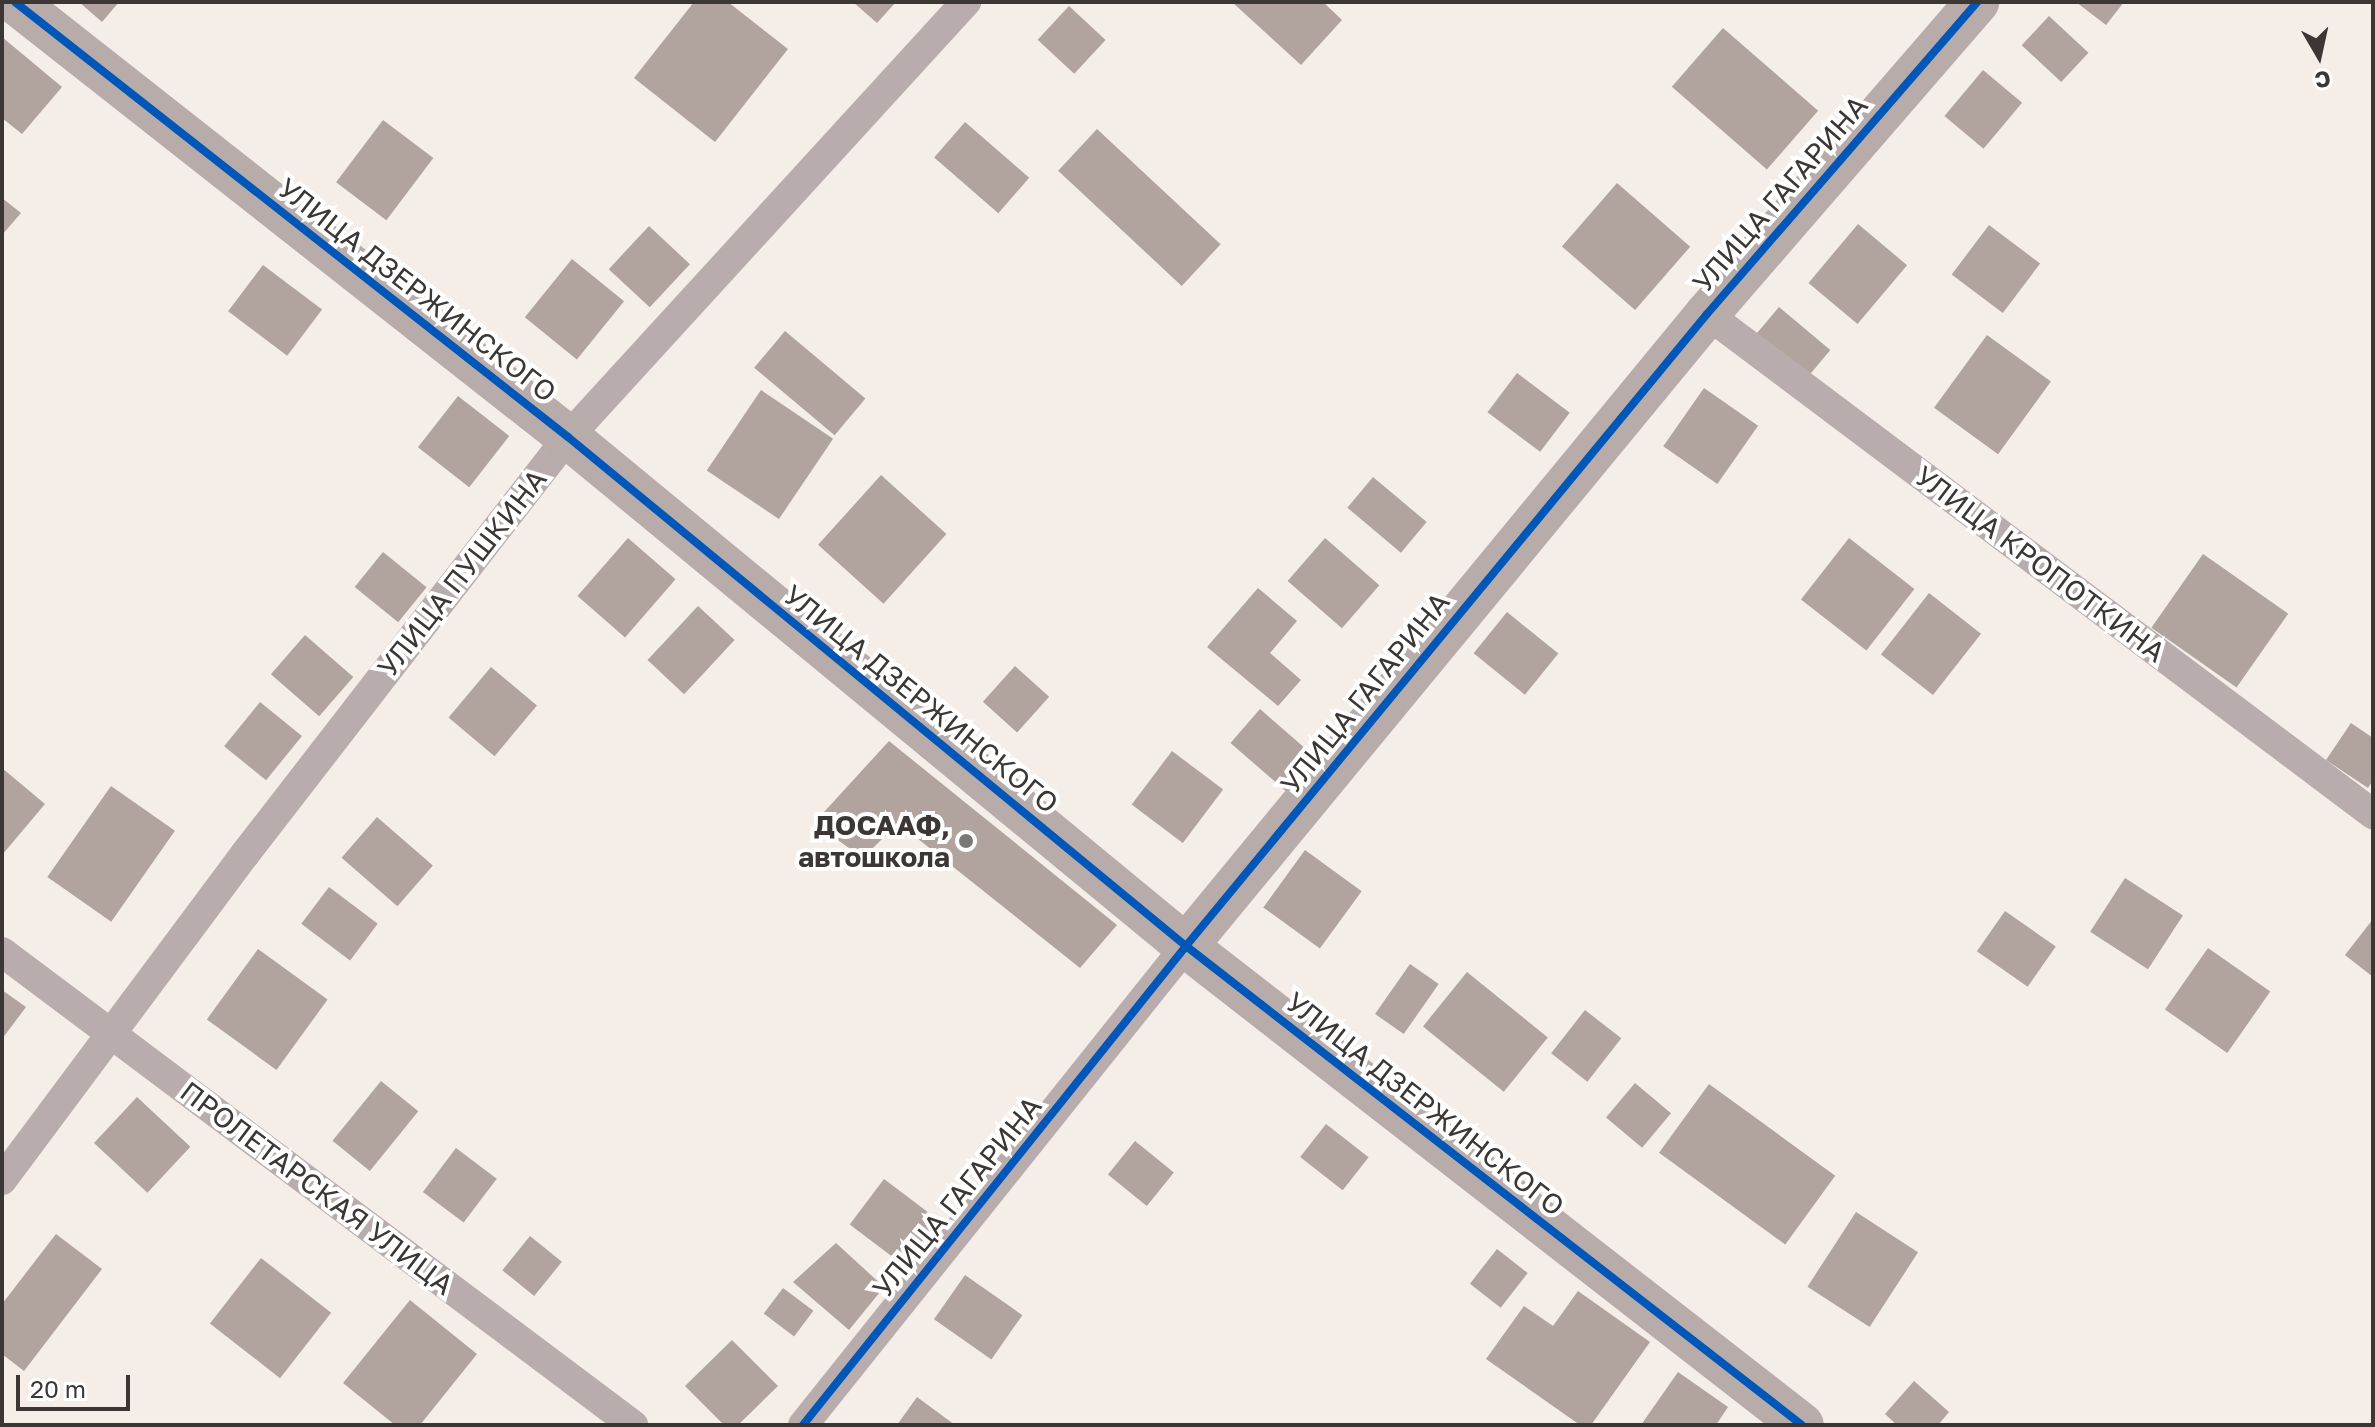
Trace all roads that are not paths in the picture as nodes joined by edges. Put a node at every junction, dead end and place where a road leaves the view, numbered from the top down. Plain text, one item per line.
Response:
1 (15, 2) edge
2 (966, 2) edge
3 (1977, 2) edge
4 (1707, 314) junction
5 (568, 437) junction
6 (2373, 814) edge
7 (1186, 946) junction
8 (2, 952) edge
9 (110, 1033) junction
10 (2, 1180) edge
11 (633, 1425) edge
12 (803, 1425) edge
13 (1802, 1425) edge

1 - 5 street, УЛИЦА ДЗЕРЖИНСКОГО
2 - 5 street, УЛИЦА ПУШКИНА
3 - 4 street, УЛИЦА ГАГАРИНА
4 - 6 street, УЛИЦА КРОПОТКИНА
4 - 7 street, УЛИЦА ГАГАРИНА
5 - 7 street, УЛИЦА ДЗЕРЖИНСКОГО
5 - 9 street, УЛИЦА ПУШКИНА
7 - 12 street, УЛИЦА ГАГАРИНА
7 - 13 street, УЛИЦА ДЗЕРЖИНСКОГО
8 - 9 street, ПРОЛЕТАРСКАЯ УЛИЦА
9 - 10 street, УЛИЦА ПУШКИНА
9 - 11 street, ПРОЛЕТАРСКАЯ УЛИЦА

